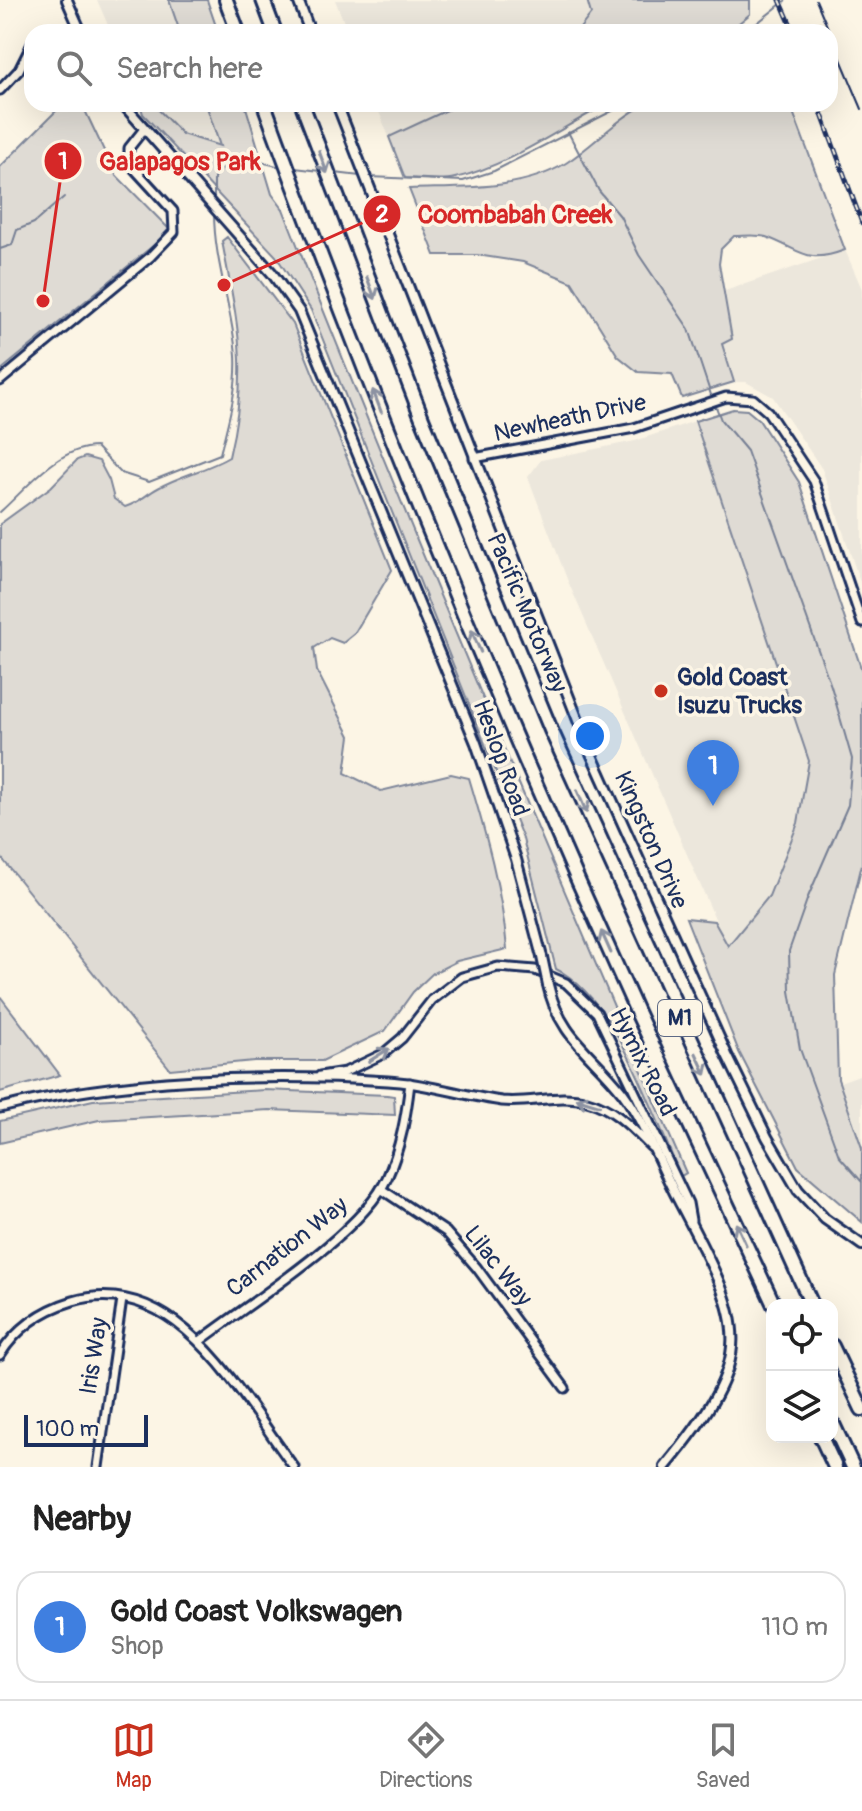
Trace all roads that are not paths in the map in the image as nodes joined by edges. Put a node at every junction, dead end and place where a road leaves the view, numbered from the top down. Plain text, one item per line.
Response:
1 (67, 0) edge
2 (226, 0) edge
3 (263, 0) edge
4 (298, 0) edge
5 (78, 24) edge
6 (235, 24) edge
7 (272, 24) edge
8 (307, 24) edge
9 (24, 60) edge
10 (0, 90) edge
11 (130, 112) edge
12 (267, 112) edge
13 (305, 112) edge
14 (340, 112) edge
15 (144, 129) junction
16 (0, 381) edge
17 (474, 458) junction
18 (862, 623) edge
19 (306, 1079) junction
20 (410, 1083) junction
21 (0, 1108) edge
22 (651, 1147) junction
23 (381, 1189) junction
24 (692, 1226) junction
25 (862, 1245) edge
26 (122, 1299) junction
27 (771, 1299) edge
28 (809, 1299) edge
29 (200, 1341) junction
30 (0, 1355) edge
31 (838, 1359) edge
32 (565, 1388) dead end
33 (862, 1409) edge
34 (838, 1435) edge
35 (824, 1443) edge
36 (680, 1450) junction
37 (98, 1467) edge
38 (294, 1467) edge
39 (665, 1467) edge
40 (673, 1467) edge
41 (835, 1467) edge
42 (853, 1467) edge

1 - 5 street
2 - 6 highway
3 - 7 highway
4 - 8 street
9 - 10 street
11 - 15 street, Heslop Road
27 -> 12 highway, M1
13 -> 28 highway, Pacific Motorway / M1
14 - 17 street, Kingston Drive
15 - 16 street
15 - 22 street, Heslop Road, bridge
17 - 18 street, Newheath Drive
17 - 25 street, Kingston Drive
19 - 20 street, Hymix Road
19 - 21 street, Hymix Road
19 -> 24 street, Hymix Road
22 -> 20 street, Hymix Road
20 - 23 street, Carnation Way
22 - 24 street, Heslop Road
23 - 29 street, Carnation Way
23 - 32 street, Lilac Way
24 - 36 street, Heslop Road
26 - 29 street
26 - 30 street
26 - 37 street, Iris Way
29 - 38 street
31 - 33 highway
34 - 42 highway
35 - 41 highway
36 - 39 street, Heslop Road
36 - 40 street, Heslop Road

